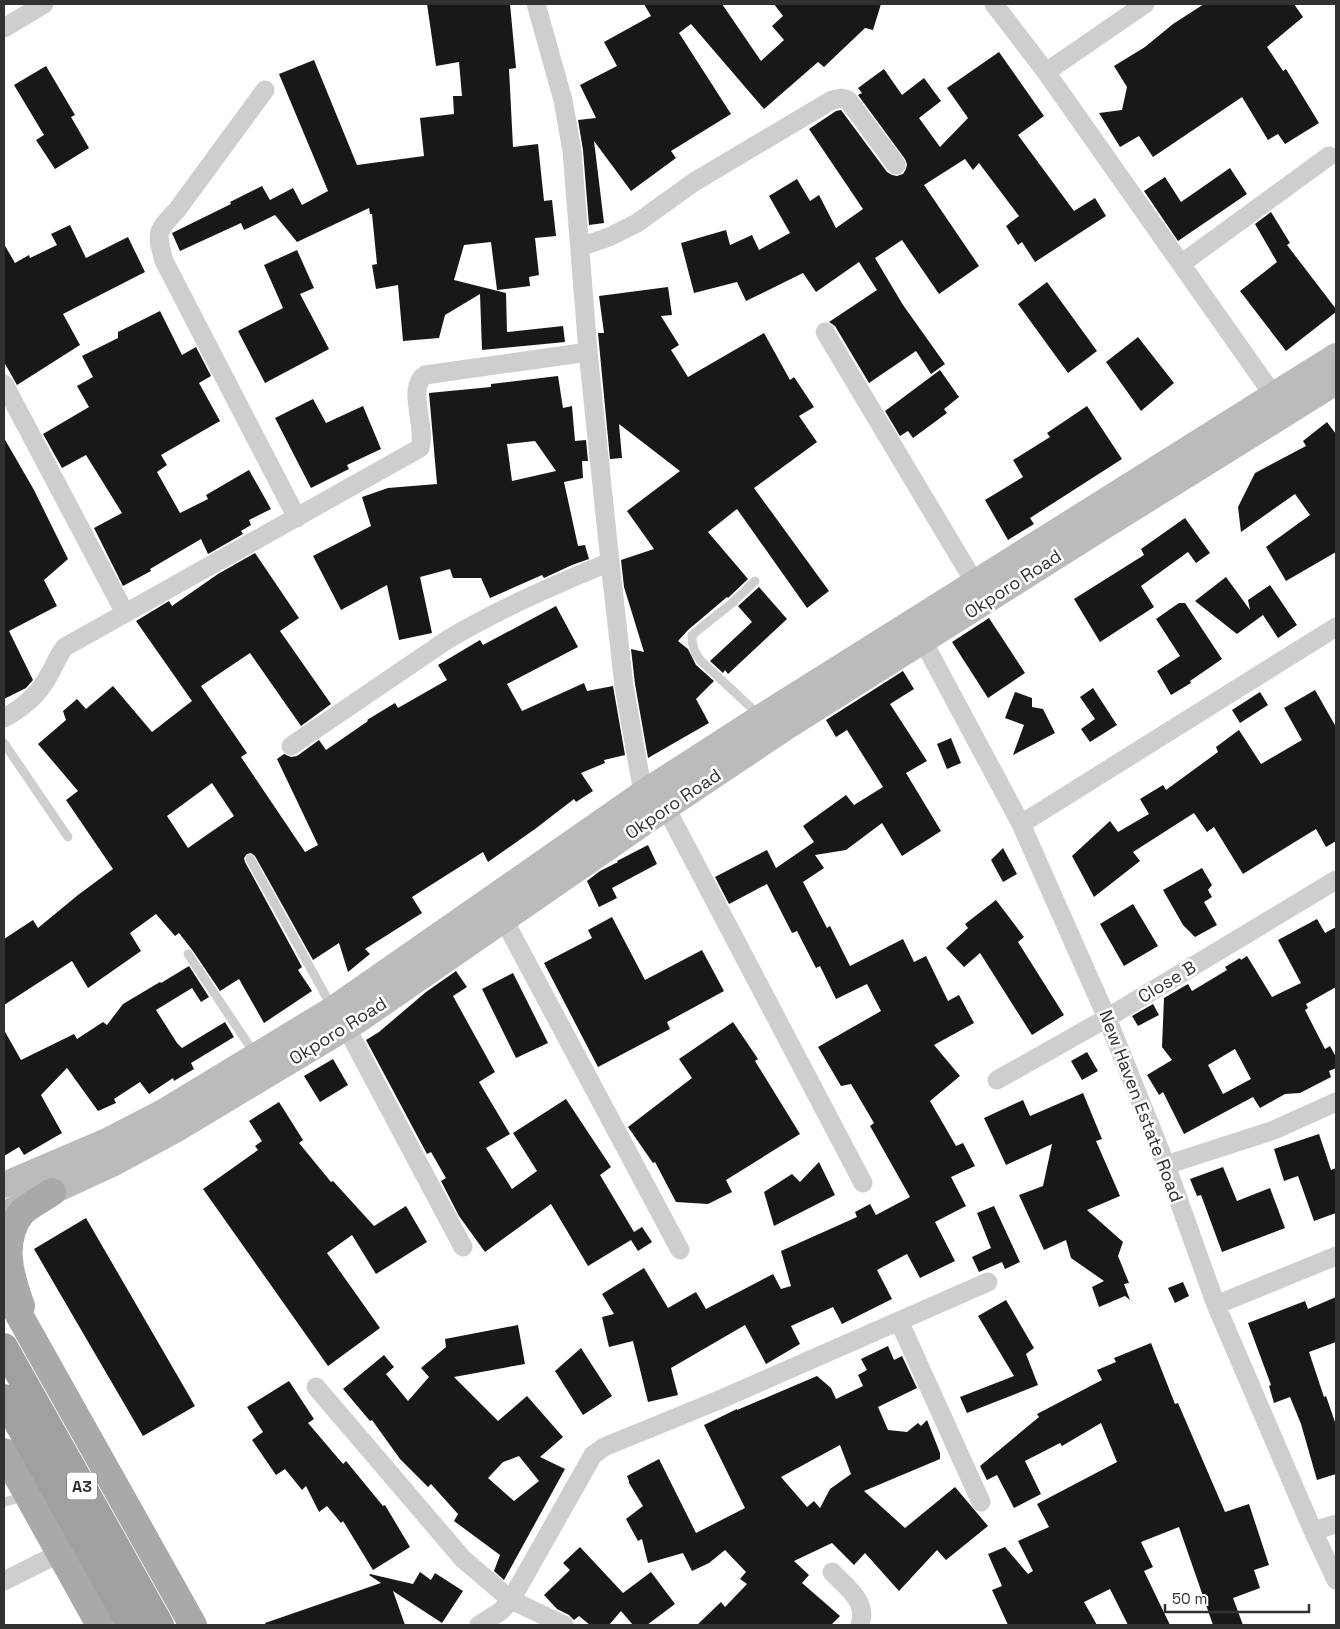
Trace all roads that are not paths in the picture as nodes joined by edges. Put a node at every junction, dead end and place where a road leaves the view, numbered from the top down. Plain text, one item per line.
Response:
1 (44, 4) edge
2 (536, 4) edge
3 (994, 4) edge
4 (1145, 4) edge
5 (4, 28) edge
6 (1046, 72) junction
7 (265, 90) dead end
8 (1329, 156) dead end
9 (896, 165) dead end
10 (580, 247) junction
11 (1181, 264) junction
12 (825, 332) dead end
13 (588, 352) junction
14 (1336, 356) edge
15 (1336, 382) edge
16 (4, 384) edge
17 (1274, 396) junction
18 (297, 518) junction
19 (610, 562) junction
20 (755, 581) dead end
21 (975, 584) junction
22 (125, 613) junction
23 (1336, 627) edge
24 (923, 642) junction
25 (761, 717) junction
26 (4, 718) edge
27 (4, 743) edge
28 (290, 746) dead end
29 (643, 793) junction
30 (666, 808) junction
31 (1021, 824) junction
32 (68, 837) dead end
33 (250, 859) dead end
34 (1336, 880) edge
35 (504, 920) junction
36 (188, 954) dead end
37 (339, 1018) junction
38 (1107, 1018) junction
39 (257, 1056) junction
40 (997, 1080) dead end
41 (1336, 1102) edge
42 (1166, 1165) junction
43 (863, 1183) dead end
44 (4, 1185) edge
45 (52, 1192) junction
46 (4, 1214) edge
47 (463, 1247) dead end
48 (680, 1250) dead end
49 (1336, 1256) edge
50 (988, 1282) dead end
51 (4, 1288) edge
52 (1216, 1305) junction
53 (899, 1321) junction
54 (34, 1343) junction
55 (4, 1347) edge
56 (316, 1387) dead end
57 (4, 1398) edge
58 (4, 1452) edge
59 (16, 1499) edge
60 (982, 1502) dead end
61 (1336, 1524) edge
62 (1313, 1531) junction
63 (60, 1553) junction
64 (832, 1572) dead end
65 (1336, 1580) edge
66 (4, 1581) edge
67 (511, 1600) junction
68 (100, 1625) edge
69 (131, 1625) edge
70 (160, 1625) edge
71 (193, 1625) edge
72 (480, 1625) edge
73 (564, 1625) edge
74 (860, 1625) edge

1 - 5 street
2 - 10 street
3 - 6 street
4 - 6 street
6 - 11 street
7 - 18 street
8 - 11 street
9 - 10 street
10 - 13 street
11 - 17 street
12 - 21 street
13 - 18 street
13 - 19 street
14 - 17 main road, Okporo Road
15 - 24 main road, Okporo Road
16 - 22 street
17 - 21 main road, Okporo Road
18 - 22 street
19 - 28 street
19 - 29 street
20 - 25 lane
21 - 25 main road, Okporo Road
22 - 26 street
23 - 31 street
24 - 30 main road, Okporo Road
24 - 31 street, New Haven Estate Road
25 - 29 main road, Okporo Road
27 - 32 lane
29 - 37 main road, Okporo Road
30 - 35 main road, Okporo Road
30 - 43 street
31 - 38 street, New Haven Estate Road
33 - 37 lane
34 - 38 street, Close B
35 - 37 main road, Okporo Road
35 - 48 street
36 - 39 lane
37 - 39 main road, Okporo Road
37 - 45 main road, Okporo Road
37 - 47 street
38 - 40 street, Close B
38 - 42 street, New Haven Estate Road
39 - 44 main road, Okporo Road
41 - 42 street
42 - 52 street, New Haven Estate Road
45 - 46 main road, Okporo Road
45 - 54 main road
49 - 52 street
50 - 53 street
51 - 54 main road
52 - 62 street, New Haven Estate Road
53 - 60 street
53 - 67 street
54 - 71 main road
55 - 70 highway, A3
56 - 67 street
57 - 69 highway, A3
58 - 59 main road
59 - 63 main road
61 - 62 street
62 - 65 street, New Haven Estate Road
63 - 66 street
63 - 68 main road
64 - 74 street
67 - 72 street
67 - 73 street

